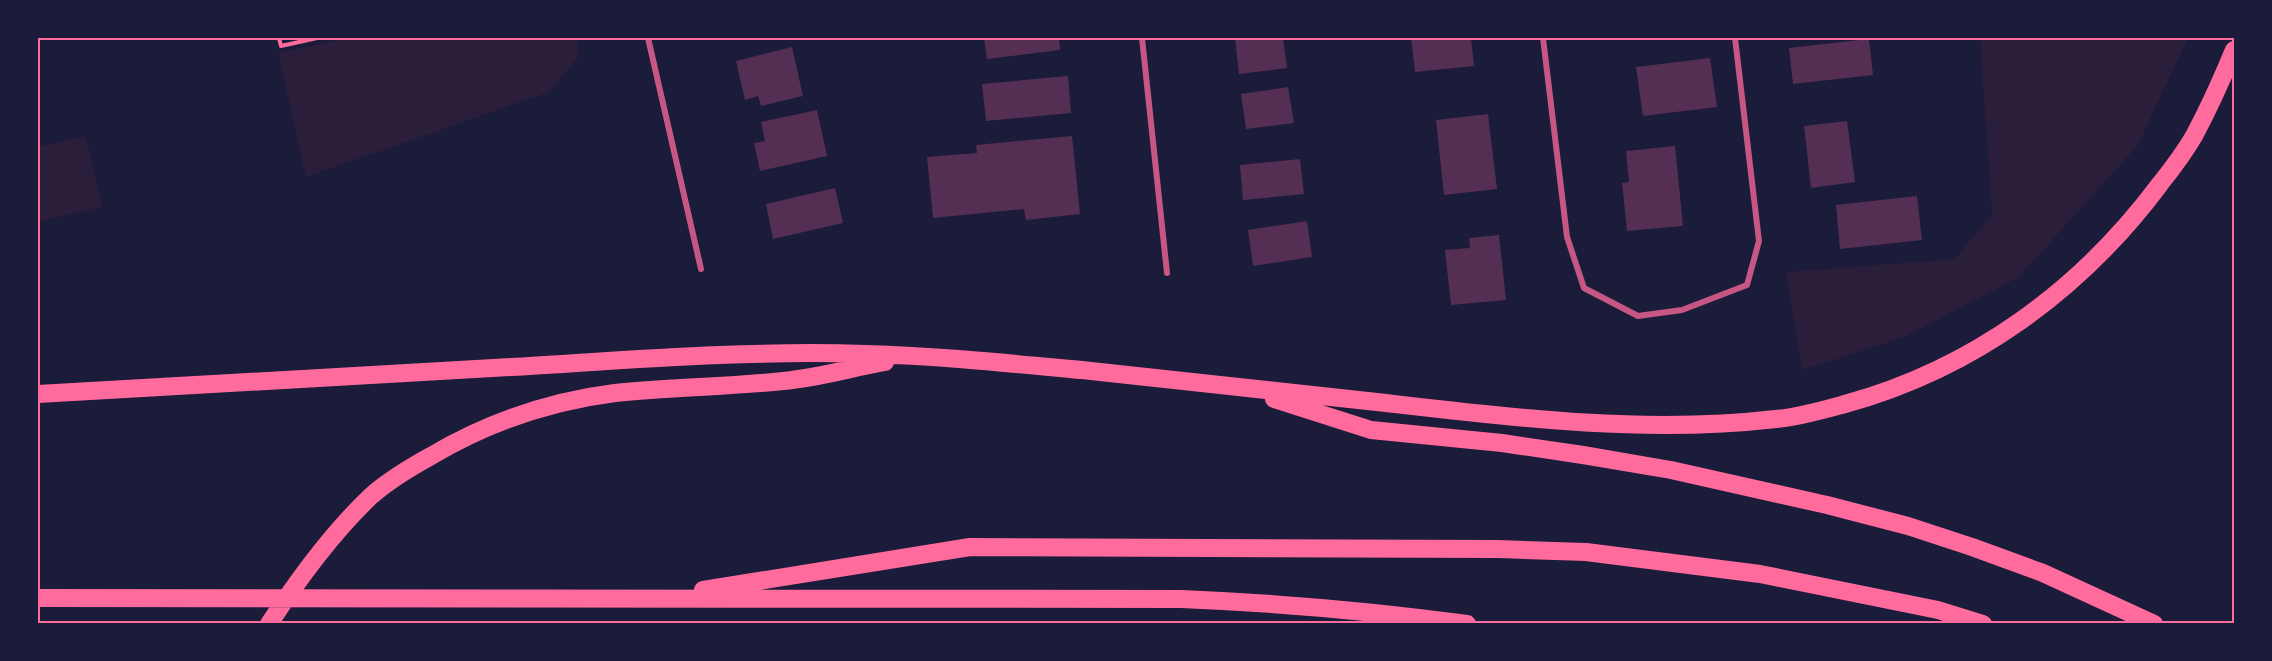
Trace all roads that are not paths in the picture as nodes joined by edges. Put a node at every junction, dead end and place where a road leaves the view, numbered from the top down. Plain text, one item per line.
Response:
1 (648, 38) edge
2 (1142, 38) edge
3 (1543, 38) edge
4 (1735, 38) edge
5 (2235, 50) edge
6 (701, 269) dead end
7 (1167, 273) dead end
8 (919, 356) junction
9 (1235, 386) junction
10 (38, 394) edge
11 (38, 598) edge
12 (648, 599) junction
13 (269, 624) edge
14 (1467, 624) edge
15 (1983, 624) edge
16 (2154, 624) edge

1 - 6 street
2 - 7 street
3 - 4 street
5 - 9 highway
8 - 9 highway
8 - 10 highway
8 - 13 highway
9 - 16 highway
11 - 12 highway
12 - 14 highway
12 - 15 highway

